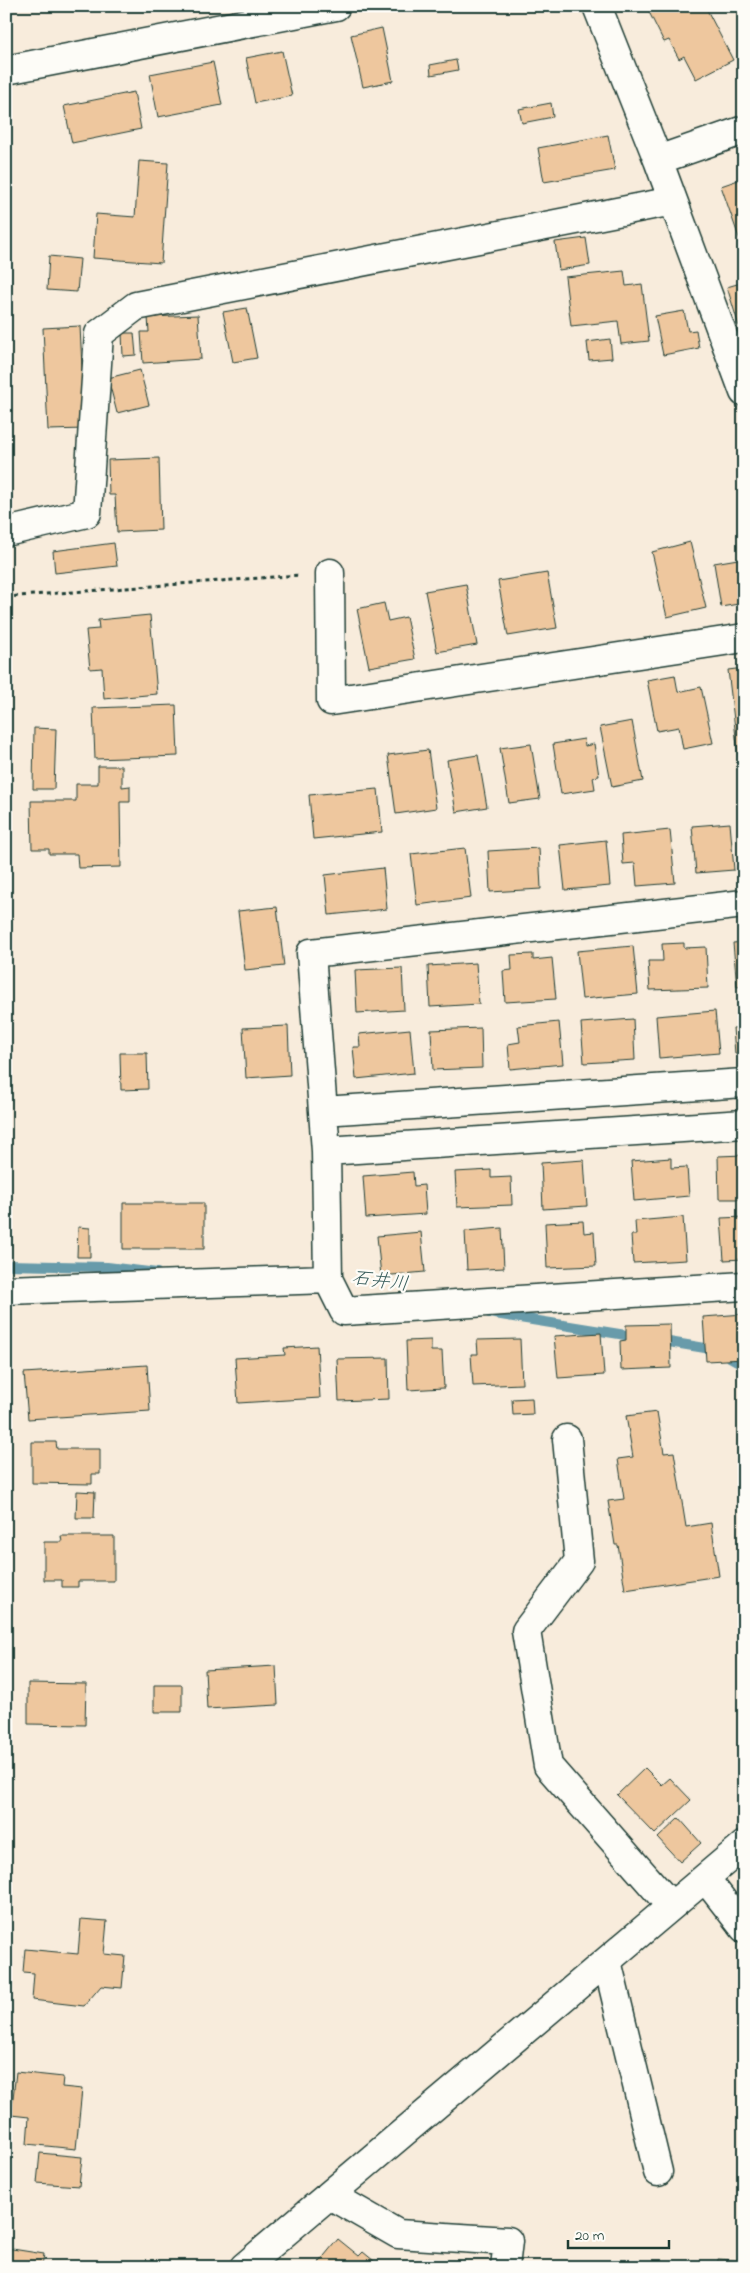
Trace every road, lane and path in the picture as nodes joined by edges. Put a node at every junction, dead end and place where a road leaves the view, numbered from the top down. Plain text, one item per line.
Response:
1 (336, 6) edge
2 (597, 6) edge
3 (230, 16) edge
4 (6, 70) edge
5 (744, 130) edge
6 (658, 160) junction
7 (673, 201) junction
8 (744, 392) edge
9 (6, 532) edge
10 (330, 573) joint
11 (6, 597) edge
12 (744, 638) edge
13 (744, 904) edge
14 (744, 1083) edge
15 (624, 1090) junction
16 (323, 1111) junction
17 (744, 1124) edge
18 (626, 1133) junction
19 (326, 1151) junction
20 (328, 1279) junction
21 (744, 1286) edge
22 (6, 1290) edge
23 (567, 1439) dead end
24 (744, 1845) edge
25 (705, 1878) junction
26 (671, 1906) junction
27 (744, 1928) edge
28 (607, 1960) junction
29 (658, 2172) dead end
30 (330, 2195) junction
31 (244, 2267) edge
32 (505, 2267) edge

1 - 3 street
2 - 6 street
3 - 4 street
5 - 6 street
6 - 7 street
7 - 8 street
7 - 9 street
10 - 11 path
10 - 12 street
13 - 16 street
14 - 15 street
15 - 16 street
15 - 18 street
16 - 19 street
17 - 18 street
18 - 19 street
19 - 20 street
20 - 21 street
20 - 22 street
23 - 26 street
24 - 25 street
25 - 26 street
25 - 27 street
26 - 28 street
28 - 29 street
28 - 30 street
30 - 31 street
30 - 32 street

